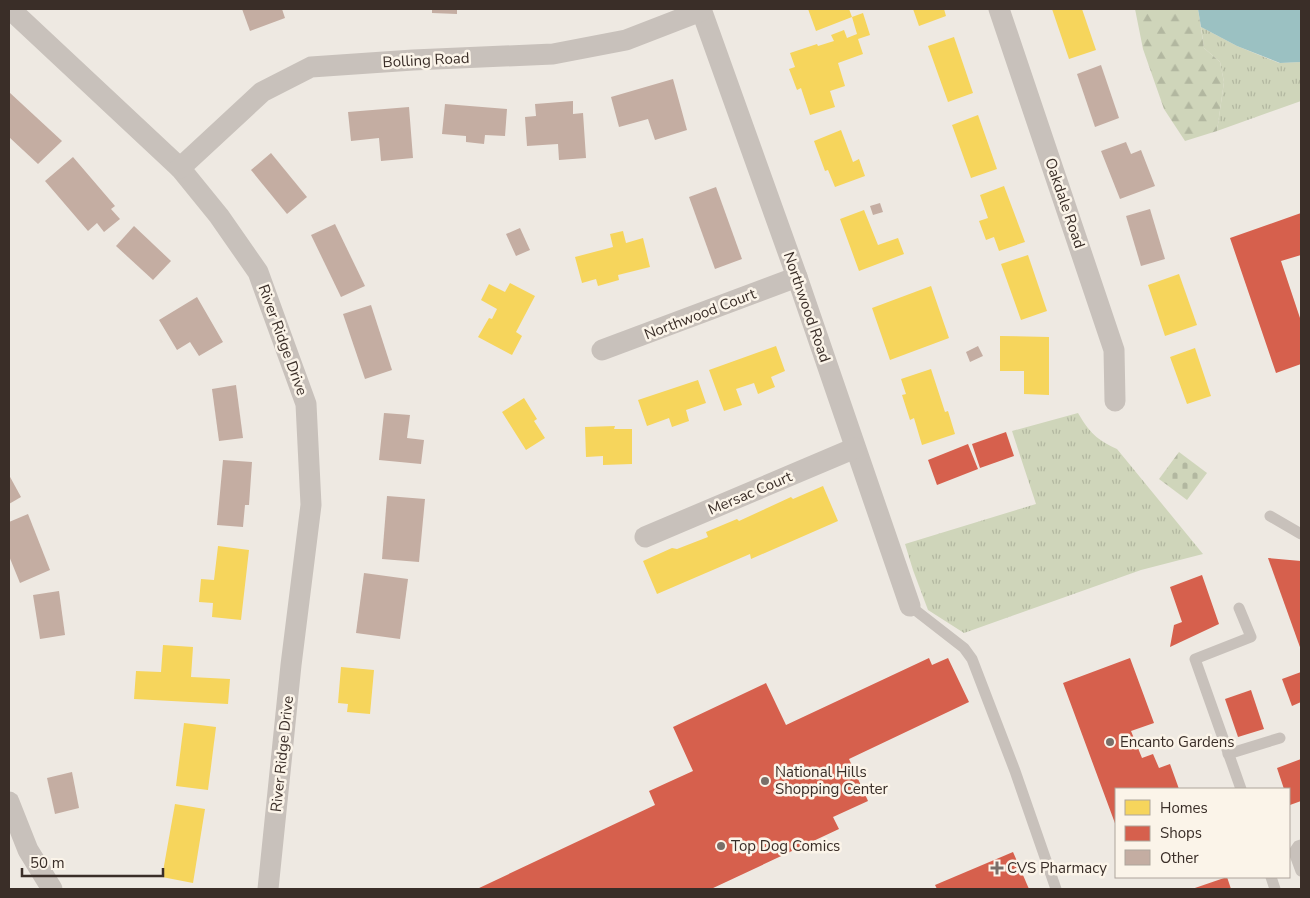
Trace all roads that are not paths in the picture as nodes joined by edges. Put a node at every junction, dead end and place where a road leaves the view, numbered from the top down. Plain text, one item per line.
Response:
1 (10, 9) edge
2 (999, 9) edge
3 (701, 10) edge
4 (180, 168) junction
5 (797, 277) junction
6 (602, 350) dead end
7 (1115, 401) dead end
8 (854, 448) junction
9 (1270, 516) dead end
10 (1301, 534) edge
11 (645, 537) dead end
12 (910, 606) joint
13 (1239, 608) dead end
14 (1280, 738) dead end
15 (1228, 754) junction
16 (1240, 788) edge
17 (9, 802) edge
18 (1295, 850) edge
19 (1301, 871) edge
20 (52, 889) edge
21 (268, 889) edge
22 (1056, 889) edge

1 - 4 street, River Ridge Drive
2 - 7 street, Oakdale Road
3 - 4 street, Bolling Road
3 - 5 street, Northwood Road
4 - 21 street, River Ridge Drive
5 - 6 street, Northwood Court
5 - 8 street, Northwood Road
8 - 11 street, Mersac Court
8 - 12 street, Northwood Road
9 - 10 lane
12 - 22 lane
13 - 15 lane
14 - 15 lane
15 - 16 lane
17 - 20 street
18 - 19 lane

